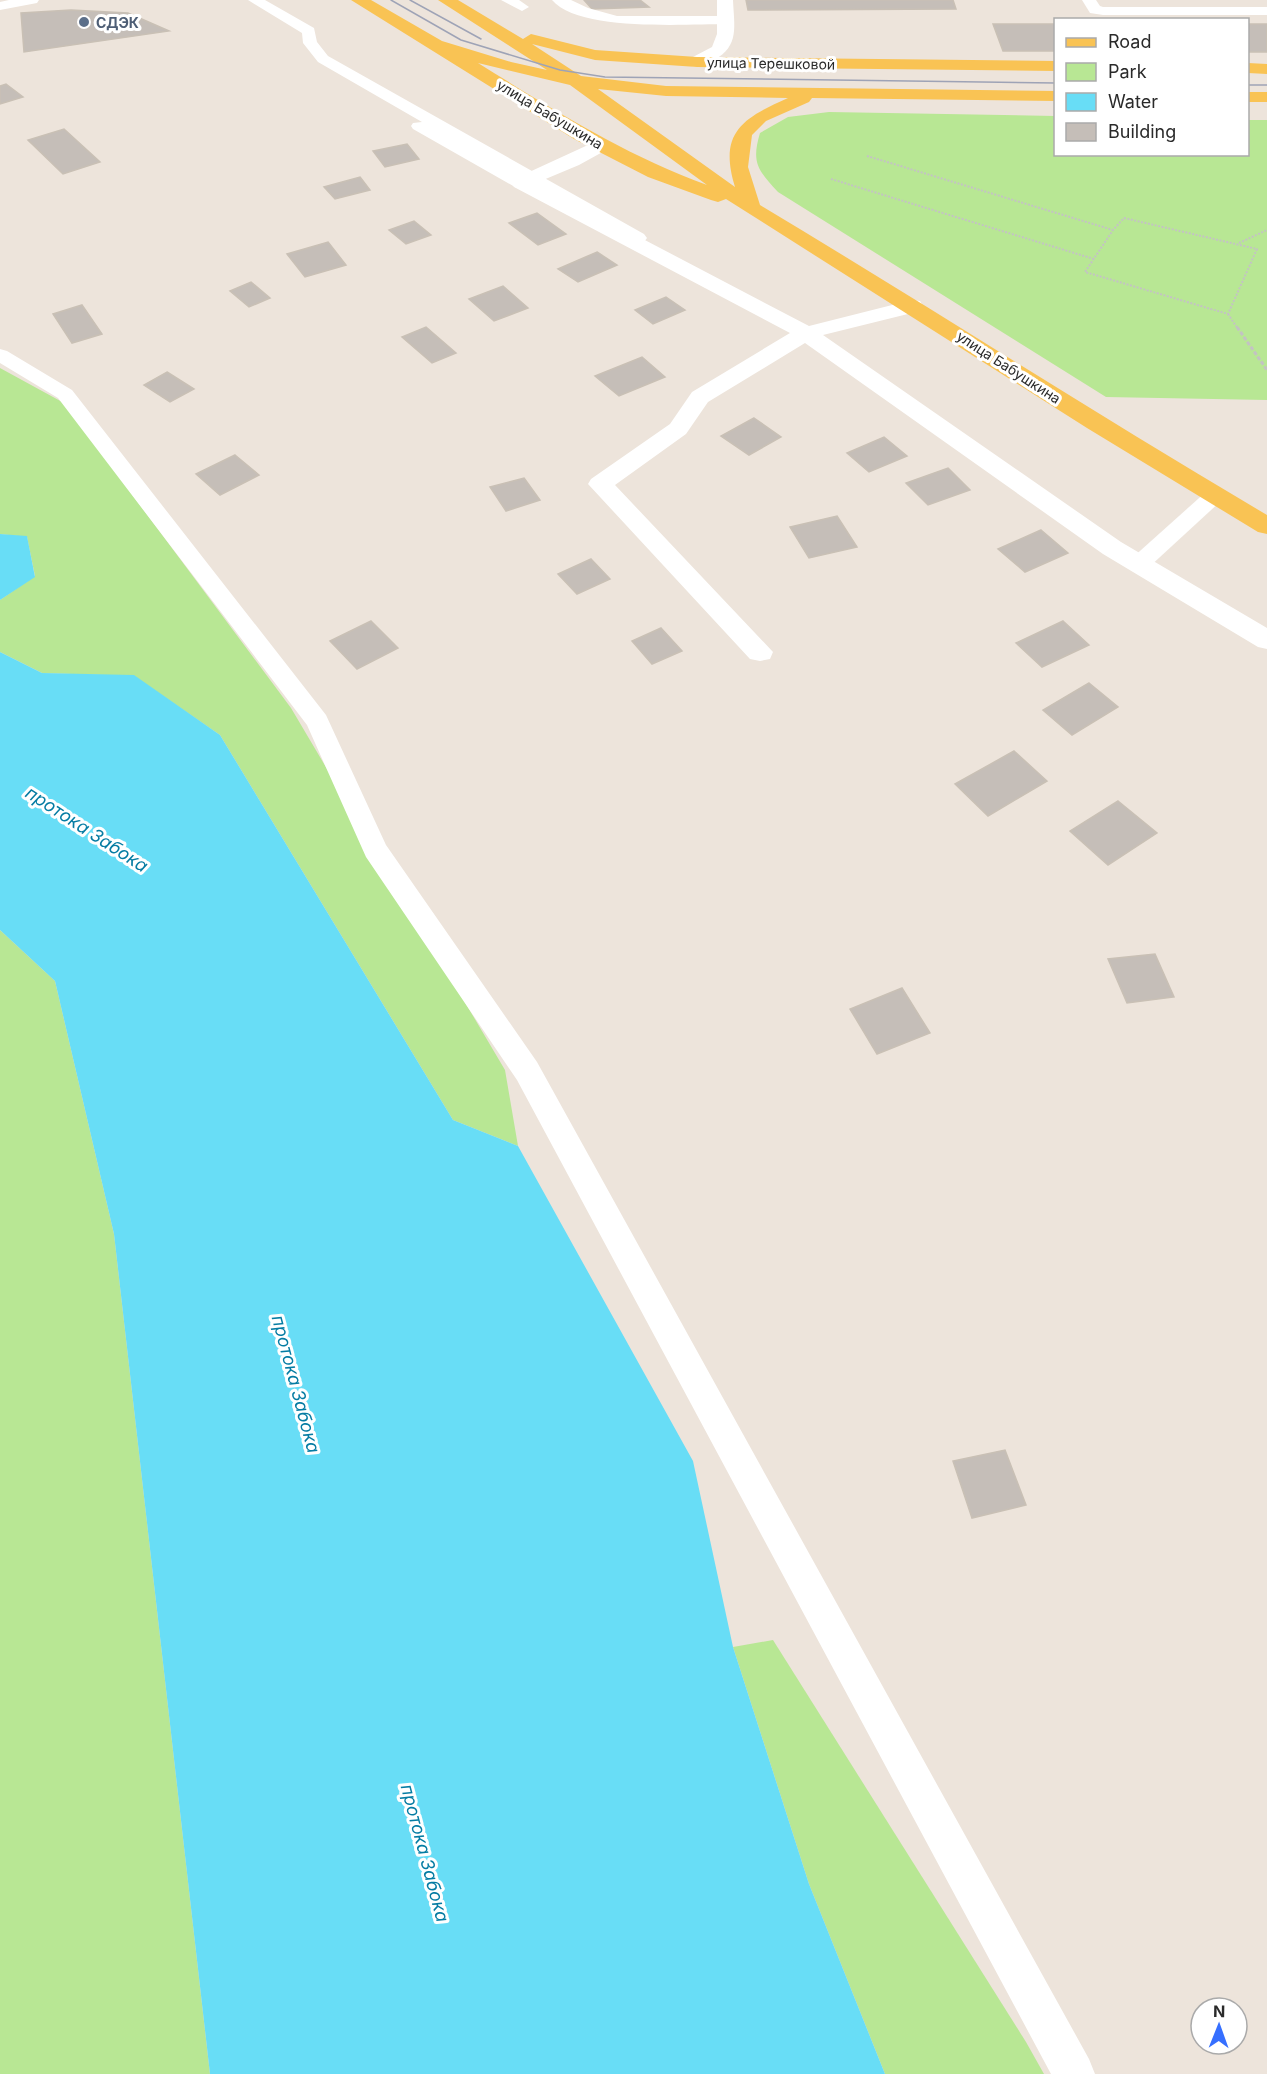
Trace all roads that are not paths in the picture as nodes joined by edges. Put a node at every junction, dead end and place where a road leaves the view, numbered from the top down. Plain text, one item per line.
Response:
1 (32, 0) edge
2 (255, 0) edge
3 (359, 0) edge
4 (446, 0) edge
5 (508, 0) edge
6 (559, 0) edge
7 (725, 0) edge
8 (1089, 0) edge
9 (0, 6) edge
10 (522, 7) dead end
11 (1267, 11) edge
12 (727, 20) junction
13 (492, 26) junction
14 (436, 45) junction
15 (705, 62) junction
16 (1054, 66) edge
17 (1249, 68) edge
18 (1267, 69) edge
19 (576, 81) junction
20 (666, 91) junction
21 (815, 94) junction
22 (1054, 96) edge
23 (1249, 97) edge
24 (1267, 98) edge
25 (632, 120) junction
26 (601, 145) junction
27 (521, 183) junction
28 (751, 208) junction
29 (912, 306) junction
30 (801, 330) junction
31 (0, 355) edge
32 (1215, 495) junction
33 (1267, 526) edge
34 (1139, 564) junction
35 (1267, 639) edge
36 (760, 652) dead end
37 (1074, 2074) edge

1 - 9 lane
2 - 30 lane
3 - 14 main road, улица Бабушкина
4 - 13 main road, улица Бабушкина
5 - 10 lane
6 - 12 lane
7 - 12 street
8 - 11 lane
12 - 15 street
13 - 15 main road, улица Терешковой
13 - 19 main road, улица Бабушкина
14 - 19 main road, улица Терешковой
14 - 26 main road, улица Бабушкина
15 - 16 main road, улица Терешковой
15 - 20 main road
17 - 18 main road
19 - 20 main road, улица Терешковой
19 - 25 main road, улица Бабушкина
20 - 21 main road, улица Терешковой
20 - 25 main road
21 - 22 main road, улица Терешковой
21 - 28 main road
23 - 24 main road
25 - 26 main road
25 - 28 main road, улица Бабушкина
26 - 27 street
26 - 28 main road, улица Бабушкина
27 - 30 street
27 - 30 lane
28 - 29 main road, улица Бабушкина
29 - 30 street
29 - 32 main road, улица Бабушкина
30 - 34 street
30 - 36 street
31 - 37 lane
32 - 33 main road, улица Бабушкина
32 - 34 lane
34 - 35 street

